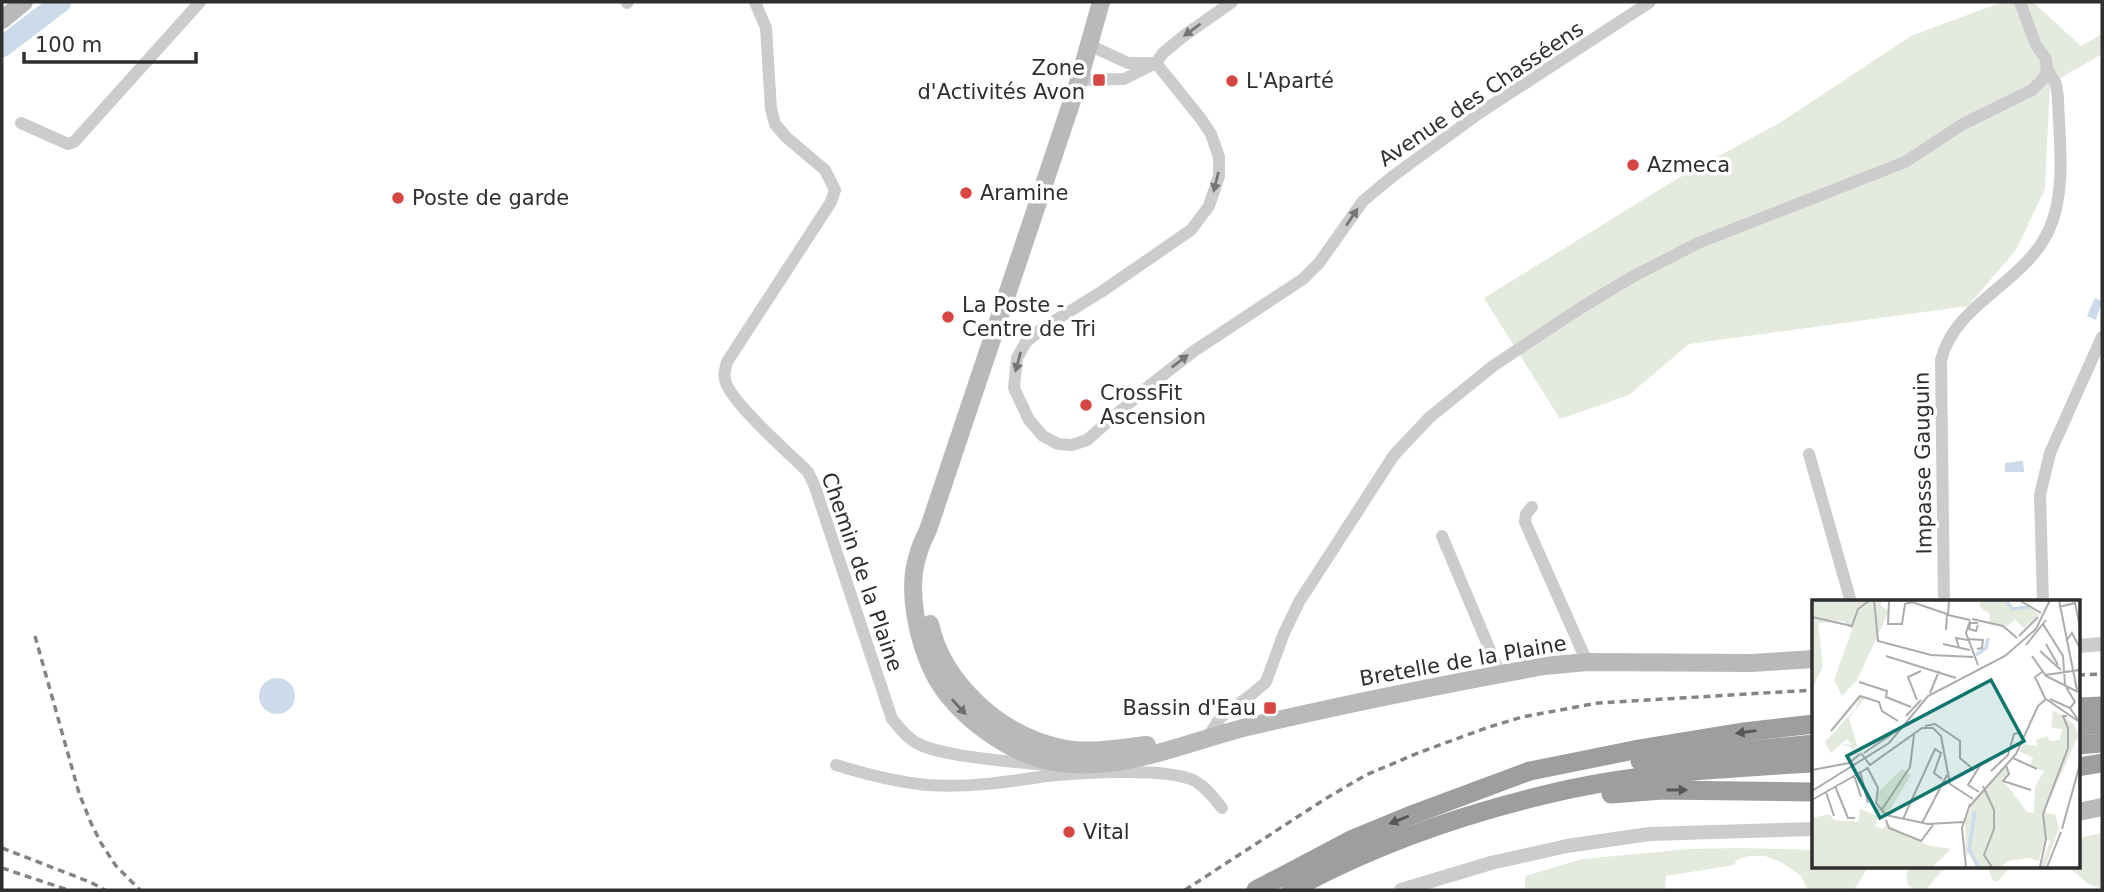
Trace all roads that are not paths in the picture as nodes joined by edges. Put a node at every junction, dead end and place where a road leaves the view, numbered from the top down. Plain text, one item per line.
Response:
1 (24, 2) edge
2 (200, 2) edge
3 (755, 2) edge
4 (1101, 2) edge
5 (1232, 2) edge
6 (1650, 2) edge
7 (2020, 2) edge
8 (2, 20) edge
9 (1089, 45) junction
10 (1156, 63) junction
11 (2048, 69) junction
12 (1079, 80) junction
13 (21, 123) dead end
14 (2102, 337) edge
15 (1809, 454) dead end
16 (1532, 507) dead end
17 (1442, 536) dead end
18 (1851, 600) edge
19 (1944, 600) edge
20 (2043, 600) edge
21 (2102, 645) edge
22 (2080, 646) edge
23 (1812, 659) edge
24 (1587, 662) junction
25 (1500, 674) junction
26 (2102, 706) edge
27 (2080, 707) edge
28 (1812, 724) edge
29 (2102, 724) edge
30 (2080, 726) edge
31 (1208, 737) junction
32 (2102, 743) edge
33 (1812, 744) edge
34 (2080, 745) edge
35 (1048, 762) junction
36 (1812, 763) edge
37 (2102, 763) edge
38 (836, 765) dead end
39 (2080, 767) edge
40 (1812, 792) edge
41 (1463, 796) junction
42 (2102, 807) edge
43 (1222, 808) dead end
44 (1485, 811) junction
45 (2080, 812) edge
46 (1812, 829) edge
47 (1451, 876) junction
48 (1256, 890) edge
49 (1291, 890) edge
50 (1401, 890) edge
51 (1422, 890) edge

1 - 8 main road
2 - 13 street
3 - 35 street, Chemin de la Plaine
4 - 9 main road, Bretelle de la Plaine
5 -> 10 street
10 -> 6 street, Avenue des Chasséens
7 - 11 street, Impasse Gauguin
9 - 10 street
9 - 12 main road, Bretelle de la Plaine
10 - 12 street
11 - 19 street, Impasse Gauguin
11 - 31 street
12 - 35 main road, Bretelle de la Plaine
14 - 20 street
15 - 18 street
16 - 24 street
17 - 25 street
21 - 22 street
23 - 24 main road, Bretelle de la Plaine
24 - 25 main road, Bretelle de la Plaine
25 - 31 main road, Bretelle de la Plaine
26 - 27 highway
28 -> 41 highway
29 - 30 highway
31 - 35 main road, Bretelle de la Plaine
32 - 34 highway
33 - 41 highway
35 - 38 street
35 - 43 street
36 - 44 highway
37 - 39 highway
44 -> 40 highway
41 -> 48 highway
42 - 45 main road
44 - 49 highway
46 - 47 street
47 - 50 street
47 - 51 street

